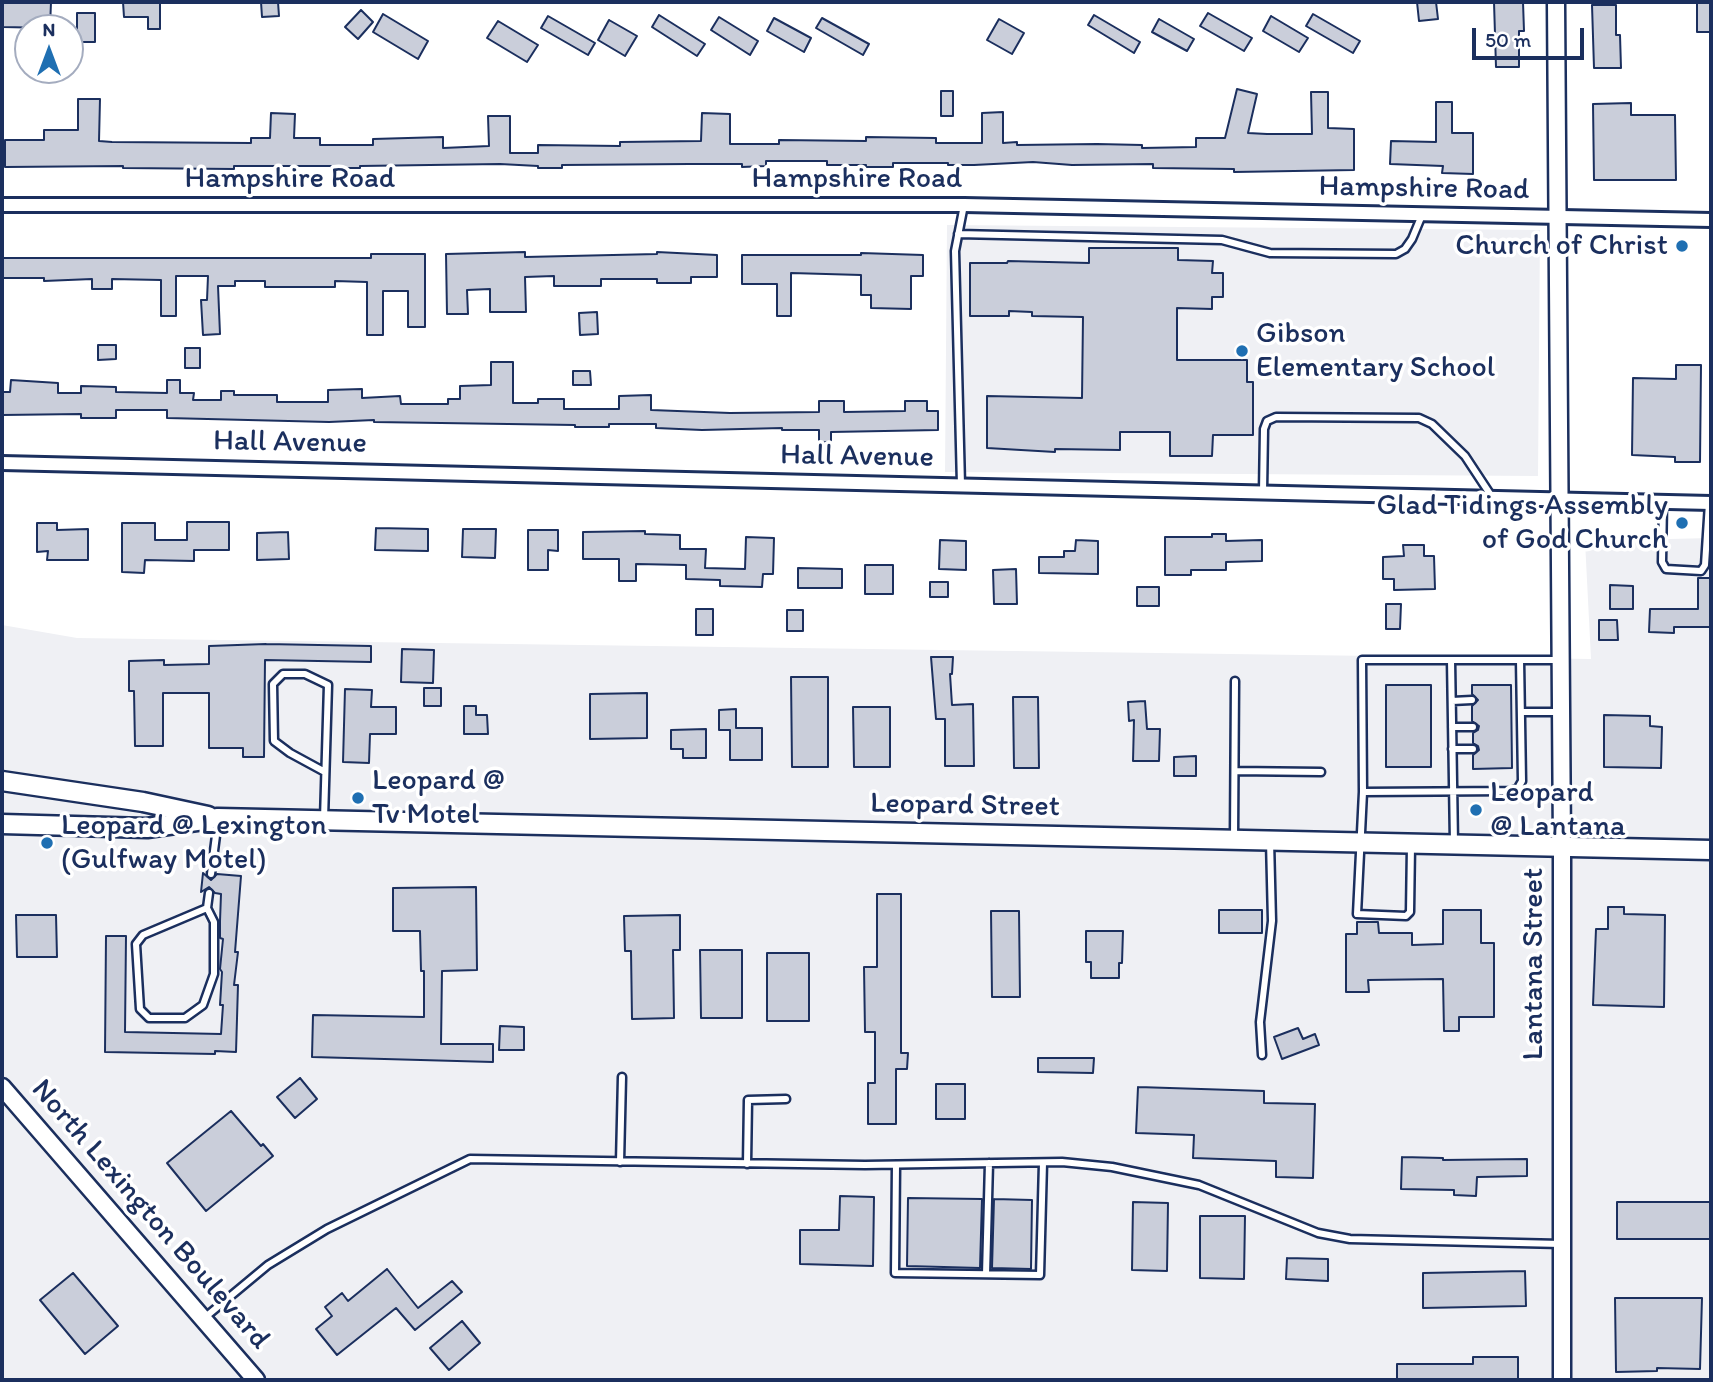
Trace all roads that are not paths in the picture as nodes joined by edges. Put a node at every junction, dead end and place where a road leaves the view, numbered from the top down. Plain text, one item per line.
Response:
1 (1556, 2) edge
2 (2, 205) edge
3 (964, 205) junction
4 (1422, 215) junction
5 (1557, 218) junction
6 (1711, 220) edge
7 (958, 234) junction
8 (2, 463) edge
9 (961, 485) junction
10 (1262, 492) junction
11 (1492, 497) junction
12 (1558, 498) junction
13 (1663, 502) junction
14 (1710, 503) edge
15 (1451, 660) junction
16 (1520, 660) junction
17 (1560, 660) junction
18 (1235, 681) dead end
19 (1511, 699) dead end
20 (1521, 699) junction
21 (1472, 700) dead end
22 (1451, 701) junction
23 (1521, 712) junction
24 (1561, 712) junction
25 (1452, 727) junction
26 (1473, 727) dead end
27 (1512, 727) dead end
28 (1521, 727) junction
29 (1452, 749) junction
30 (1473, 749) dead end
31 (1512, 749) dead end
32 (1521, 750) junction
33 (1235, 771) junction
34 (326, 772) junction
35 (1321, 772) dead end
36 (2, 781) edge
37 (1363, 792) junction
38 (1453, 792) junction
39 (218, 818) junction
40 (324, 821) junction
41 (2, 824) edge
42 (1234, 840) junction
43 (1270, 841) junction
44 (1359, 843) junction
45 (1411, 844) junction
46 (1454, 845) junction
47 (1562, 847) junction
48 (1711, 850) edge
49 (211, 874) dead end
50 (209, 893) dead end
51 (207, 908) junction
52 (1262, 1055) dead end
53 (622, 1077) dead end
54 (2, 1087) edge
55 (786, 1099) dead end
56 (620, 1162) junction
57 (989, 1163) junction
58 (1043, 1163) junction
59 (747, 1164) junction
60 (896, 1165) junction
61 (1561, 1244) junction
62 (986, 1275) junction
63 (203, 1318) junction
64 (256, 1380) edge
65 (1562, 1380) edge

1 - 5 street, Lantana Street
2 - 3 street, Hampshire Road
3 - 4 street, Hampshire Road
3 - 7 lane
4 - 5 street, Hampshire Road
4 - 7 lane
5 - 6 street, Hampshire Road
5 - 12 street, Lantana Street
7 - 9 lane
8 - 9 street, Hall Avenue
9 - 10 street, Hall Avenue
10 - 11 street, Hall Avenue
10 - 11 lane
11 - 12 street, Hall Avenue
12 - 13 street, Hall Avenue
12 - 17 street, Lantana Street
13 - 14 street, Hall Avenue
13 - 14 lane
15 - 16 lane
15 - 22 lane
15 - 37 lane
16 - 17 lane
16 - 20 lane
17 - 24 street, Lantana Street
18 - 33 lane
19 - 20 lane
20 - 23 lane
21 - 22 lane
22 - 25 lane
23 - 24 lane
23 - 28 lane
24 - 47 street, Lantana Street
25 - 26 lane
25 - 29 lane
27 - 28 lane
28 - 32 lane
29 - 30 lane
29 - 38 lane
31 - 32 lane
32 - 38 lane
33 - 35 lane
33 - 42 lane
34 - 34 lane
34 - 40 lane
36 - 39 main road, Leopard Street
37 - 38 lane
37 - 44 lane
38 - 46 lane
39 - 40 main road, Leopard Street
39 - 41 main road, Leopard Street
39 - 49 lane
40 - 42 main road, Leopard Street
42 - 43 main road, Leopard Street
43 - 44 main road, Leopard Street
43 - 52 lane
44 - 45 main road, Leopard Street
44 - 45 lane
45 - 46 main road, Leopard Street
46 - 47 main road, Leopard Street
47 - 48 main road, Leopard Street
47 - 61 street, Lantana Street
50 - 51 lane
51 - 51 lane
53 - 56 lane
54 - 63 street, North Lexington Boulevard
55 - 59 lane
56 - 59 lane
56 - 63 lane
57 - 58 lane
57 - 60 lane
57 - 62 lane
58 - 61 lane
58 - 62 lane
59 - 60 lane
60 - 62 lane
61 - 65 street, Lantana Street
63 - 64 street, North Lexington Boulevard

